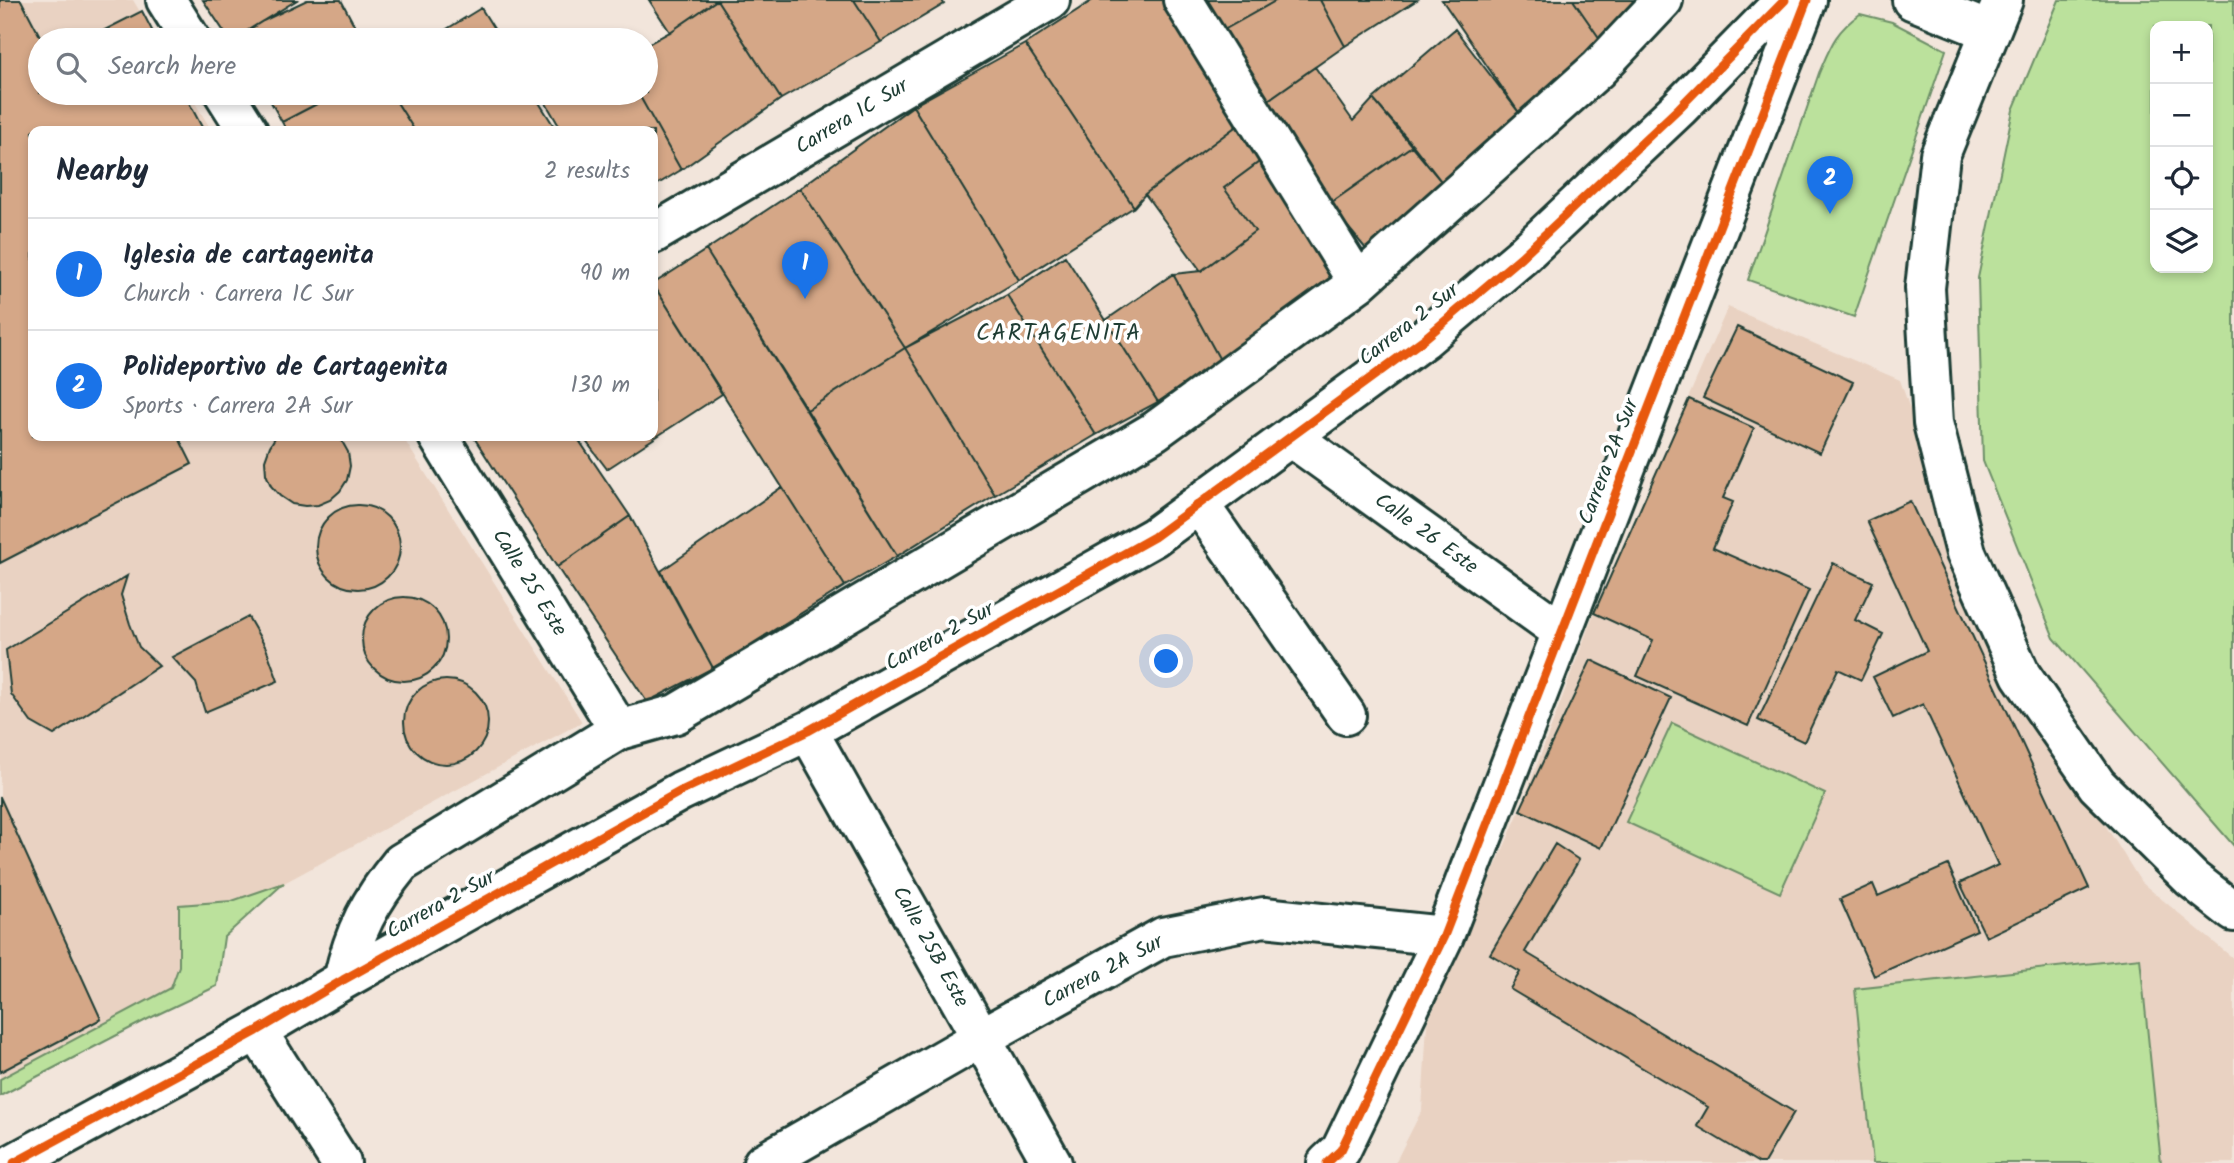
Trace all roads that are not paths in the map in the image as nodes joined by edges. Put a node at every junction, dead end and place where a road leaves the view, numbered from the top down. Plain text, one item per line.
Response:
1 (166, 0) edge
2 (1050, 0) edge
3 (1182, 0) edge
4 (1663, 0) edge
5 (1785, 0) edge
6 (1807, 0) edge
7 (1912, 0) edge
8 (1996, 16) edge
9 (184, 28) edge
10 (232, 105) edge
11 (245, 126) edge
12 (658, 231) edge
13 (1358, 283) junction
14 (1291, 437) junction
15 (441, 441) edge
16 (1199, 505) junction
17 (1562, 632) junction
18 (1346, 715) dead end
19 (619, 730) junction
20 (808, 731) junction
21 (2234, 912) edge
22 (1444, 936) junction
23 (343, 979) junction
24 (257, 1031) junction
25 (981, 1038) junction
26 (14, 1163) edge
27 (341, 1163) edge
28 (763, 1163) edge
29 (1052, 1163) edge
30 (1327, 1163) edge

1 - 9 street
2 - 12 street, Carrera 1C Sur
3 - 13 street
4 - 13 street, Carrera 2 Sur
5 - 14 street, Carrera 2 Sur
6 - 17 street, Carrera 2A Sur
7 - 8 street
8 - 21 street
10 - 11 street
13 - 19 street, Carrera 2 Sur
14 - 16 street, Carrera 2 Sur
14 - 17 street, Calle 26 Este
15 - 19 street, Calle 25 Este
16 - 18 street
16 - 20 street, Carrera 2 Sur
17 - 22 street, Carrera 2A Sur
19 - 23 street, Carrera 2 Sur
20 - 23 street, Carrera 2 Sur
20 - 25 street, Calle 25B Este
22 - 25 street, Carrera 2A Sur
22 - 30 street
23 - 24 street, Carrera 2 Sur
24 - 26 street, Carrera 2 Sur
24 - 27 street
25 - 28 street, Carrera 2A Sur
25 - 29 street, Calle 25B Este

